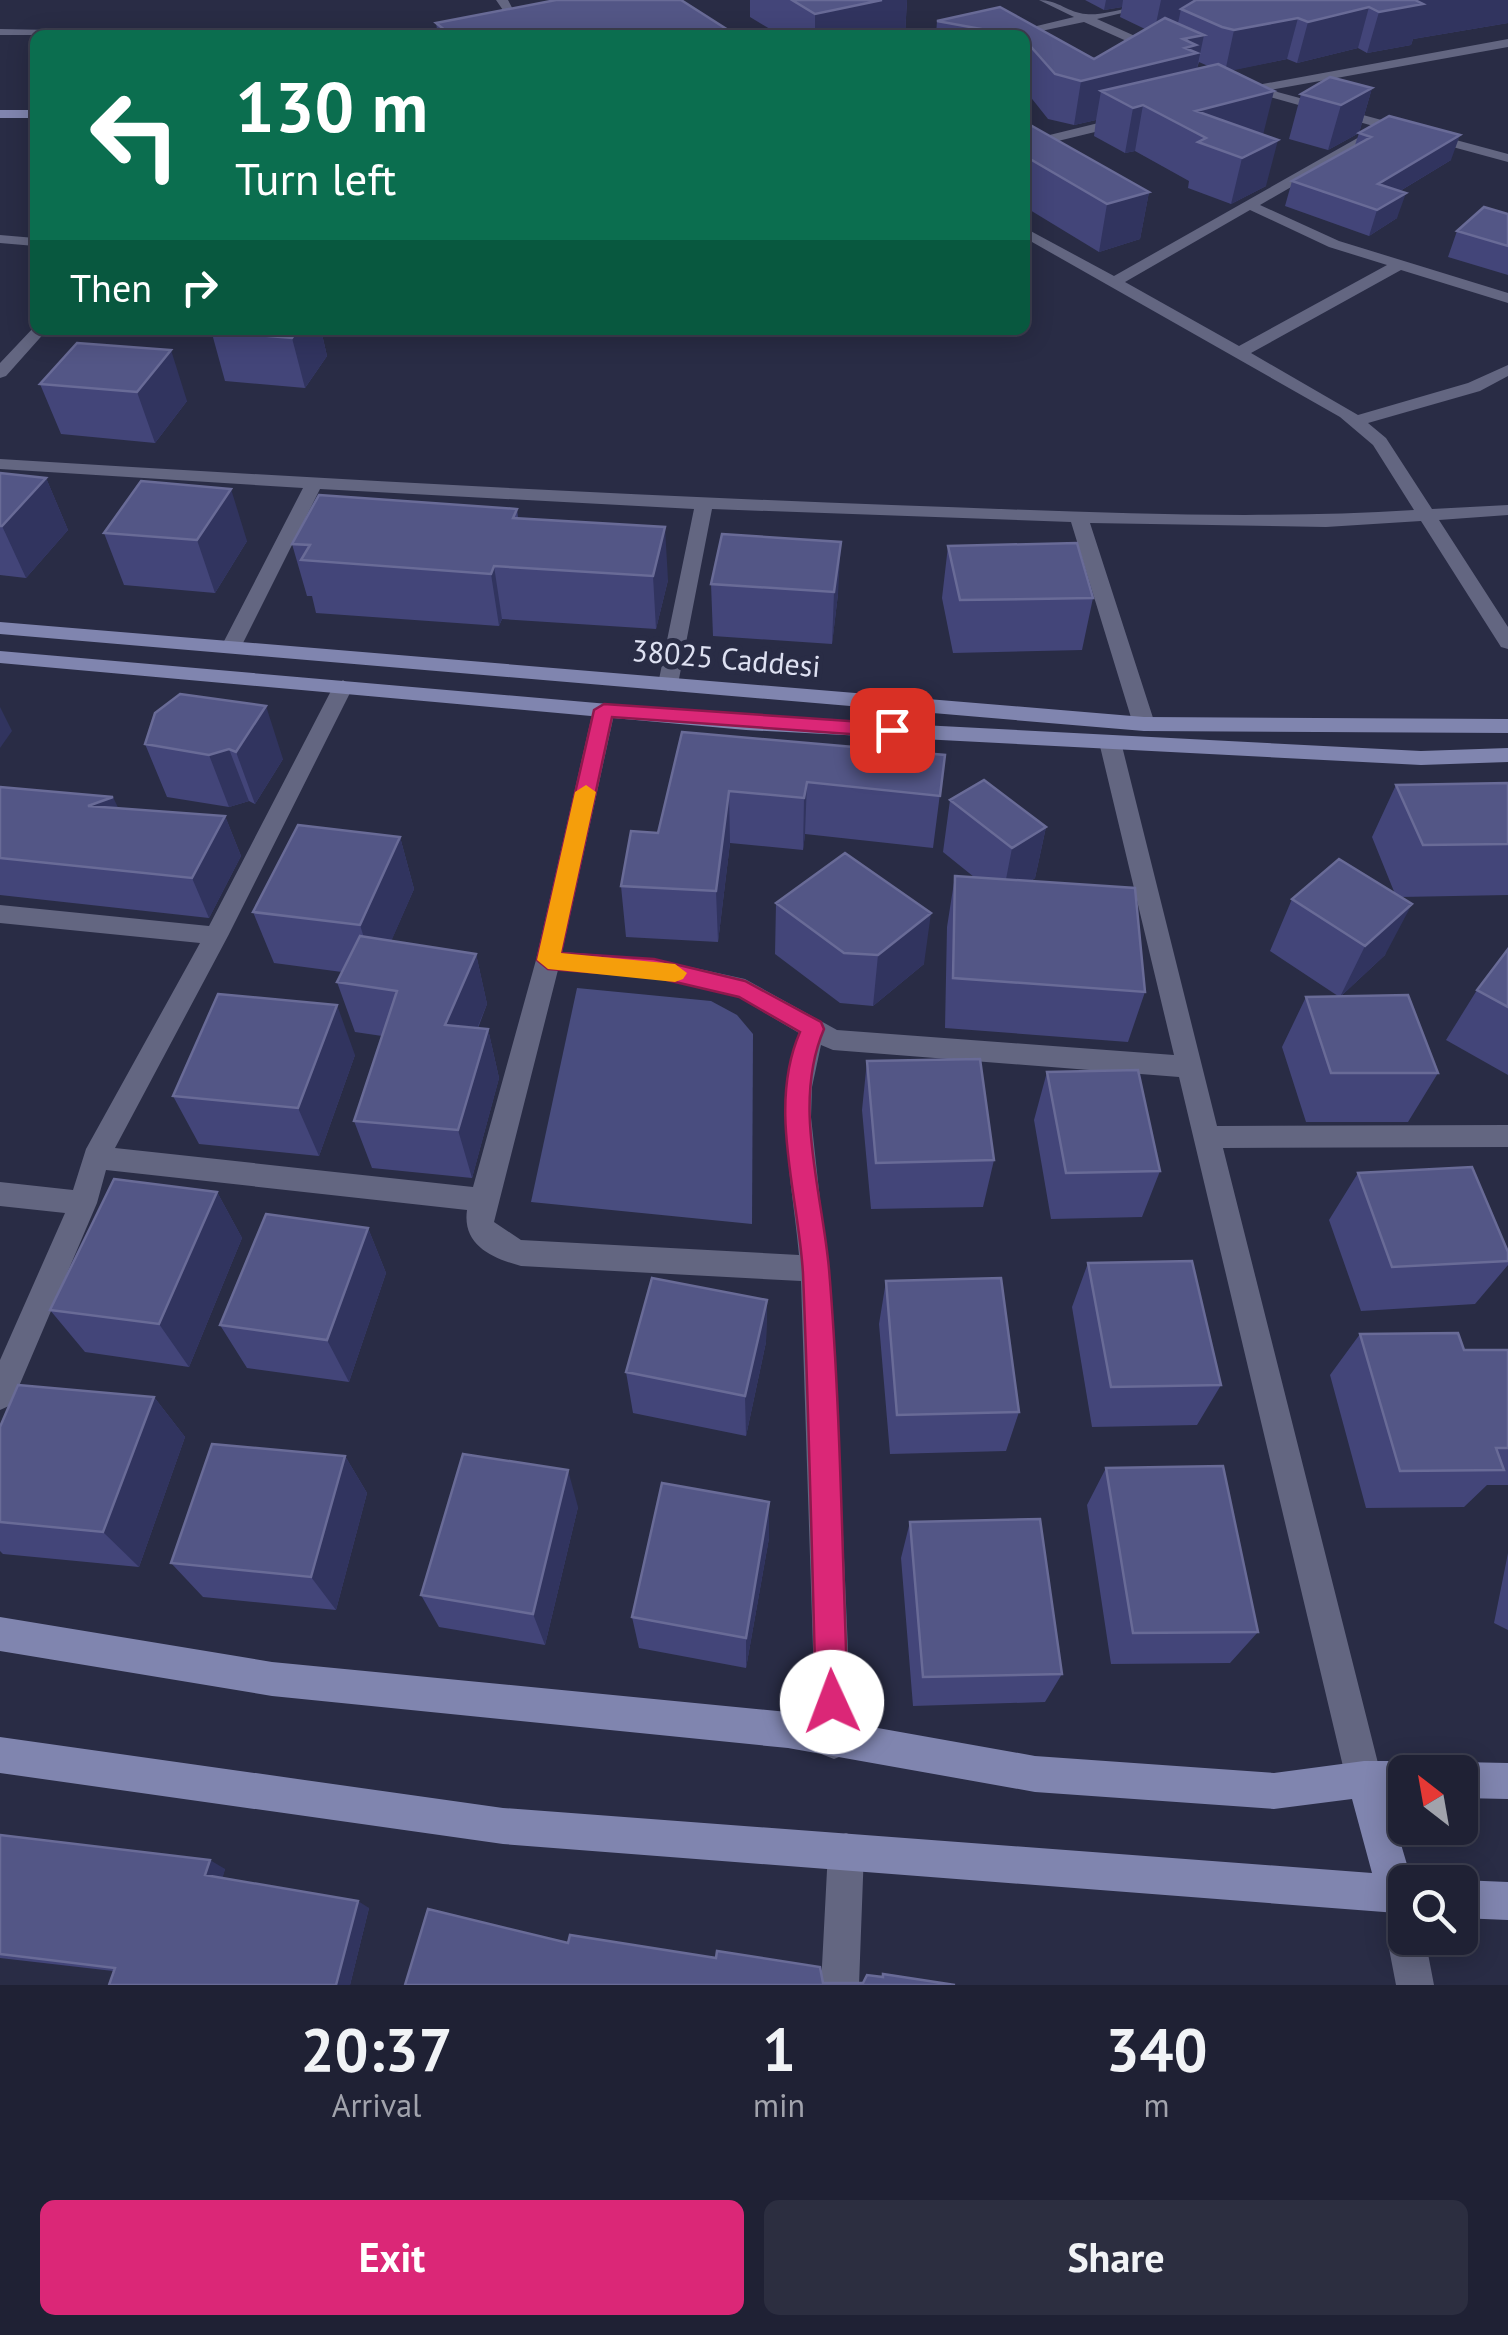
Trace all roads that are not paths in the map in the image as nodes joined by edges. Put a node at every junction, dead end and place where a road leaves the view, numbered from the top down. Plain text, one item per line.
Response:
1 (502, 0) edge
2 (1045, 0) edge
3 (1171, 0) edge
4 (1086, 18) junction
5 (516, 21) junction
6 (499, 30) edge
7 (1030, 30) edge
8 (0, 32) edge
9 (30, 33) edge
10 (1508, 43) edge
11 (1178, 61) edge
12 (1223, 80) edge
13 (1252, 89) junction
14 (1214, 98) edge
15 (0, 100) edge
16 (30, 100) edge
17 (0, 114) edge
18 (30, 114) edge
19 (1138, 117) edge
20 (1389, 126) junction
21 (1030, 144) edge
22 (1508, 158) edge
23 (1250, 204) junction
24 (1030, 235) edge
25 (0, 239) edge
26 (30, 242) edge
27 (1399, 265) junction
28 (1112, 283) junction
29 (1508, 298) edge
30 (34, 335) edge
31 (0, 349) edge
32 (20, 351) junction
33 (1239, 354) junction
34 (1508, 370) edge
35 (0, 373) edge
36 (1355, 420) junction
37 (0, 464) edge
38 (314, 484) junction
39 (704, 503) junction
40 (1508, 510) edge
41 (1430, 515) junction
42 (1079, 516) junction
43 (0, 628) edge
44 (1508, 642) edge
45 (231, 648) junction
46 (0, 658) edge
47 (668, 684) junction
48 (342, 688) junction
49 (604, 710) junction
50 (1144, 724) junction
51 (1508, 726) edge
52 (1110, 742) junction
53 (1508, 755) edge
54 (0, 914) edge
55 (216, 936) junction
56 (548, 960) junction
57 (813, 1029) junction
58 (1188, 1067) junction
59 (1508, 1136) edge
60 (1205, 1137) junction
61 (96, 1157) junction
62 (0, 1194) edge
63 (483, 1200) junction
64 (83, 1203) junction
65 (816, 1269) junction
66 (0, 1395) edge
67 (0, 1634) edge
68 (834, 1741) junction
69 (0, 1755) edge
70 (1364, 1779) junction
71 (1388, 1779) edge
72 (1478, 1780) edge
73 (1508, 1781) edge
74 (846, 1851) junction
75 (1392, 1865) edge
76 (1388, 1893) edge
77 (1478, 1900) edge
78 (1508, 1901) edge
79 (1410, 1955) edge
80 (840, 1985) edge
81 (1415, 1985) edge

1 - 5 street
2 - 4 street
3 - 4 street
4 - 7 street
4 - 11 street
5 - 6 main road
5 - 6 main road
8 - 9 street
10 - 13 street
12 - 13 street
13 - 14 street
13 - 20 street
15 - 16 main road
17 - 18 main road
19 - 21 street
20 - 22 street
20 - 23 street
23 - 27 street
23 - 28 street
24 - 28 street
25 - 26 street
27 - 29 street
27 - 33 street
28 - 33 street
30 - 32 street
31 - 32 street
32 - 35 street
33 - 36 street
34 - 36 street
36 - 41 street
37 - 38 street
38 - 39 street
38 - 45 street
39 - 42 street
39 - 47 street
40 - 41 street
41 - 42 street
41 - 44 street
42 - 50 street
43 - 45 main road, 38025 Caddesi
45 - 47 main road, 38025 Caddesi
46 - 48 main road, 38025 Caddesi
47 - 50 main road, 38025 Caddesi
48 - 49 main road, 38025 Caddesi
48 - 55 street
49 - 52 main road, 38025 Caddesi
49 - 56 street
50 - 51 main road, 38025 Caddesi
52 - 53 main road, 38025 Caddesi
52 - 58 street
54 - 55 street
55 - 61 street
56 - 57 street
56 - 63 street
57 - 58 street
57 - 65 street
58 - 60 street
59 - 60 street
60 - 70 street
61 - 63 street
61 - 64 street
62 - 64 street
63 - 65 street
64 - 66 street
65 - 68 street
67 - 68 main road
68 - 70 main road
69 - 74 main road
70 - 71 main road
70 - 75 main road
72 - 73 main road
74 - 76 main road
74 - 80 street
77 - 78 main road
79 - 81 street

